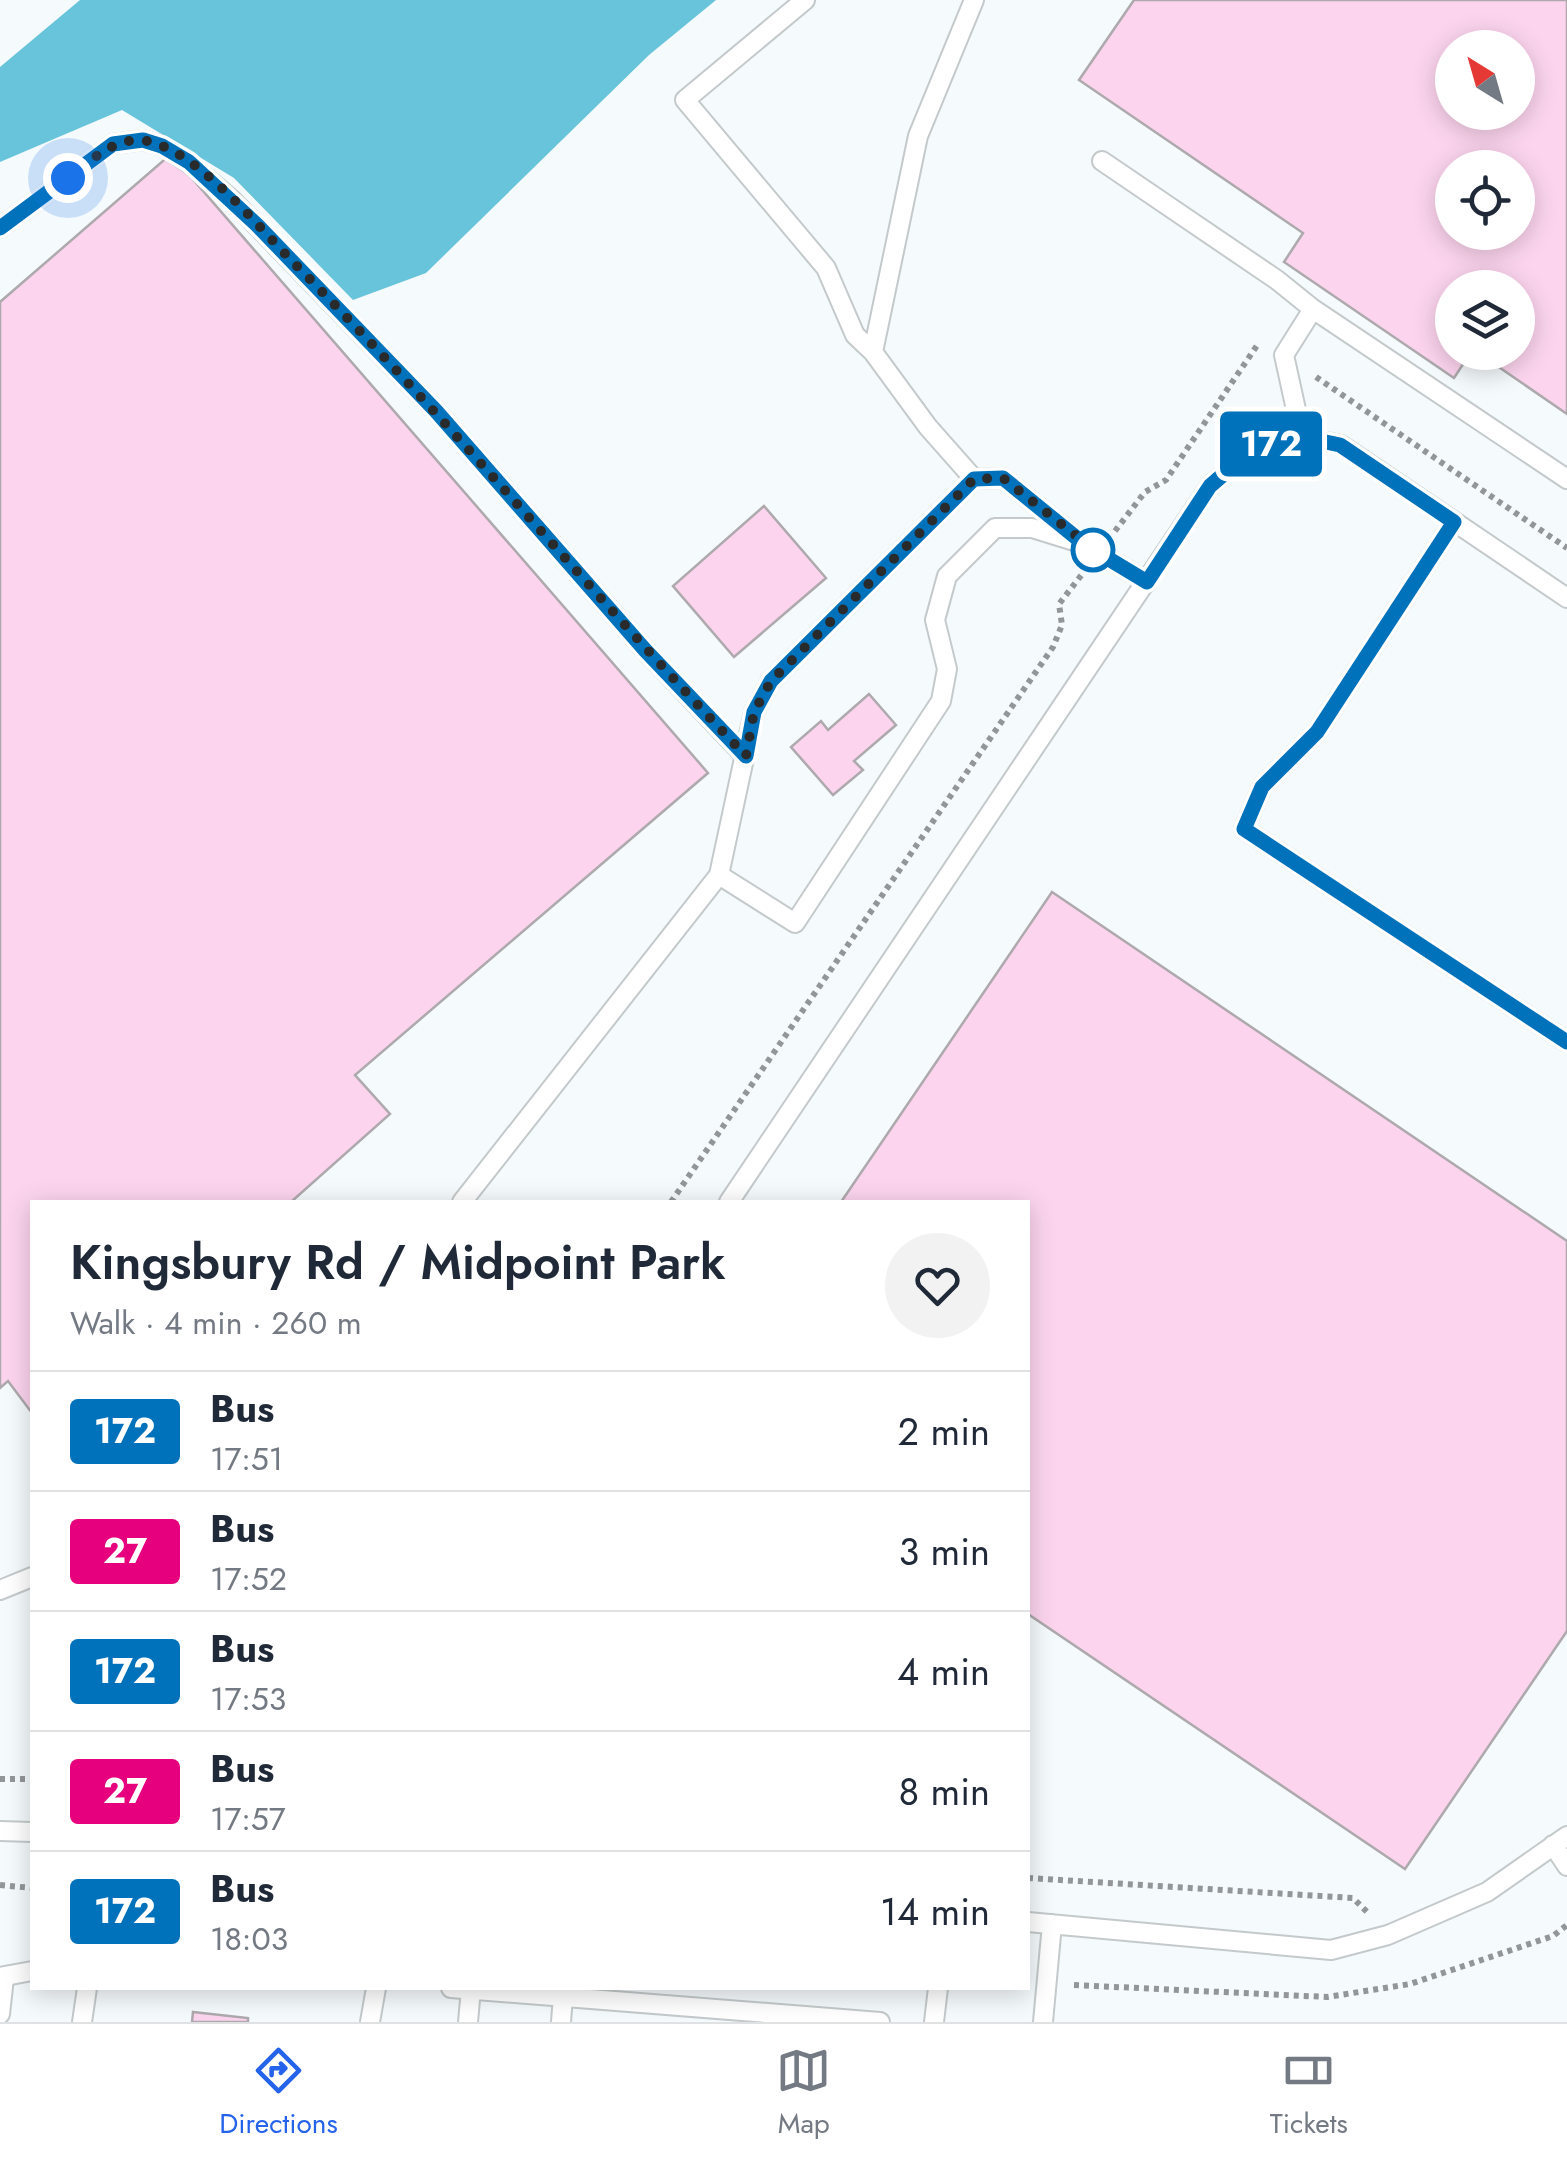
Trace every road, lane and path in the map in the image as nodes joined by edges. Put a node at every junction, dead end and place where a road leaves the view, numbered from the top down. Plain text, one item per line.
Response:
1 (805, 0) edge
2 (974, 0) edge
3 (1102, 161) dead end
4 (0, 228) edge
5 (1313, 309) junction
6 (873, 352) junction
7 (1302, 437) junction
8 (974, 479) junction
9 (1567, 479) edge
10 (1454, 522) junction
11 (1084, 544) junction
12 (1147, 582) junction
13 (1567, 598) edge
14 (746, 756) junction
15 (719, 875) junction
16 (1567, 1042) edge
17 (464, 1200) edge
18 (729, 1200) edge
19 (30, 1577) edge
20 (0, 1590) edge
21 (0, 1779) edge
22 (30, 1780) edge
23 (0, 1831) edge
24 (30, 1832) edge
25 (1560, 1840) edge
26 (1567, 1866) edge
27 (1030, 1878) edge
28 (0, 1885) edge
29 (30, 1888) edge
30 (1030, 1922) edge
31 (1052, 1924) junction
32 (1567, 1925) edge
33 (1388, 1935) junction
34 (30, 1971) edge
35 (2, 1977) edge
36 (1046, 1984) junction
37 (87, 1990) edge
38 (376, 1990) edge
39 (471, 1990) edge
40 (484, 1990) edge
41 (938, 1990) edge
42 (563, 1996) junction
43 (0, 2014) edge
44 (665, 2014) edge
45 (752, 2017) edge
46 (847, 2021) edge
47 (82, 2022) edge
48 (370, 2022) edge
49 (468, 2022) edge
50 (560, 2022) edge
51 (880, 2022) edge
52 (934, 2022) edge
53 (1043, 2022) edge

1 - 6 lane
2 - 6 lane
3 - 5 lane
4 - 14 lane
5 - 7 lane
5 - 9 lane
6 - 8 lane
7 - 10 lane
7 - 12 lane
8 - 11 lane
8 - 14 lane
10 - 13 lane
10 - 16 lane
11 - 12 lane
11 - 15 lane
12 - 18 lane
14 - 15 lane
15 - 17 lane
19 - 20 lane
21 - 22 path
23 - 24 lane
25 - 26 lane
25 - 33 lane
27 - 33 path
28 - 29 path
30 - 31 lane
31 - 33 lane
31 - 36 lane
32 - 36 path
34 - 35 lane
35 - 43 lane
36 - 53 lane
37 - 47 lane
38 - 48 lane
39 - 49 lane
40 - 42 lane
41 - 52 lane
42 - 44 lane
42 - 50 lane
44 - 45 lane
45 - 46 lane
46 - 51 lane

